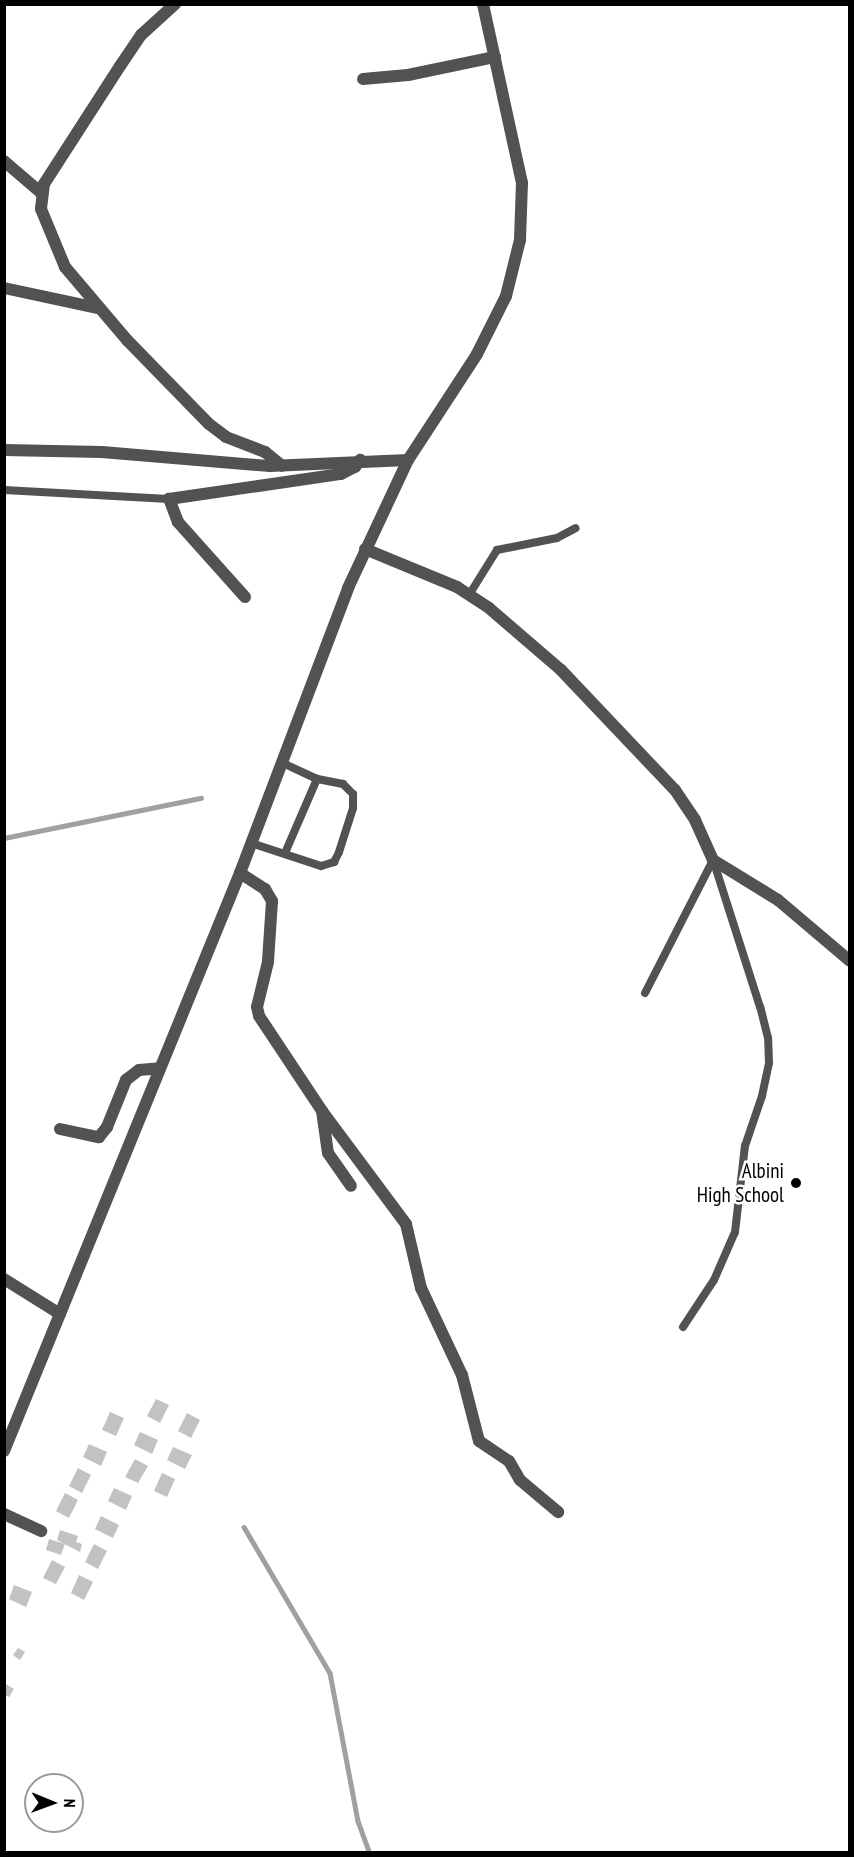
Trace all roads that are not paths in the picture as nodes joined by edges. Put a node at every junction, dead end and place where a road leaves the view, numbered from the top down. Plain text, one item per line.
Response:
1 (175, 4) edge
2 (483, 4) edge
3 (495, 57) junction
4 (363, 79) dead end
5 (4, 161) edge
6 (40, 192) junction
7 (4, 288) edge
8 (97, 308) junction
9 (4, 450) edge
10 (360, 460) junction
11 (408, 460) junction
12 (282, 466) junction
13 (4, 490) edge
14 (168, 498) junction
15 (576, 528) dead end
16 (365, 549) junction
17 (469, 595) junction
18 (245, 597) dead end
19 (282, 763) junction
20 (317, 779) junction
21 (251, 843) junction
22 (285, 853) junction
23 (713, 860) junction
24 (240, 873) junction
25 (849, 961) edge
26 (645, 993) dead end
27 (160, 1068) junction
28 (322, 1111) junction
29 (60, 1129) dead end
30 (351, 1186) dead end
31 (4, 1279) edge
32 (60, 1314) junction
33 (683, 1327) dead end
34 (4, 1451) edge
35 (558, 1512) dead end
36 (4, 1514) edge
37 (41, 1531) dead end

1 - 6 street
2 - 3 street
3 - 4 street
3 - 11 street
5 - 6 street
6 - 8 street
7 - 8 street
8 - 12 street
9 - 12 street
10 - 11 street
10 - 12 street
10 - 14 street
11 - 16 street
13 - 14 lane
14 - 18 street
15 - 17 lane
16 - 17 street
16 - 19 street
17 - 23 street
19 - 20 lane
19 - 21 street
20 - 22 lane
20 - 22 lane
21 - 22 lane
21 - 24 street
23 - 25 street
23 - 26 lane
23 - 33 lane
24 - 27 street
24 - 28 street
27 - 29 street
27 - 32 street
28 - 30 street
28 - 35 street
31 - 32 street
32 - 34 street
36 - 37 street

